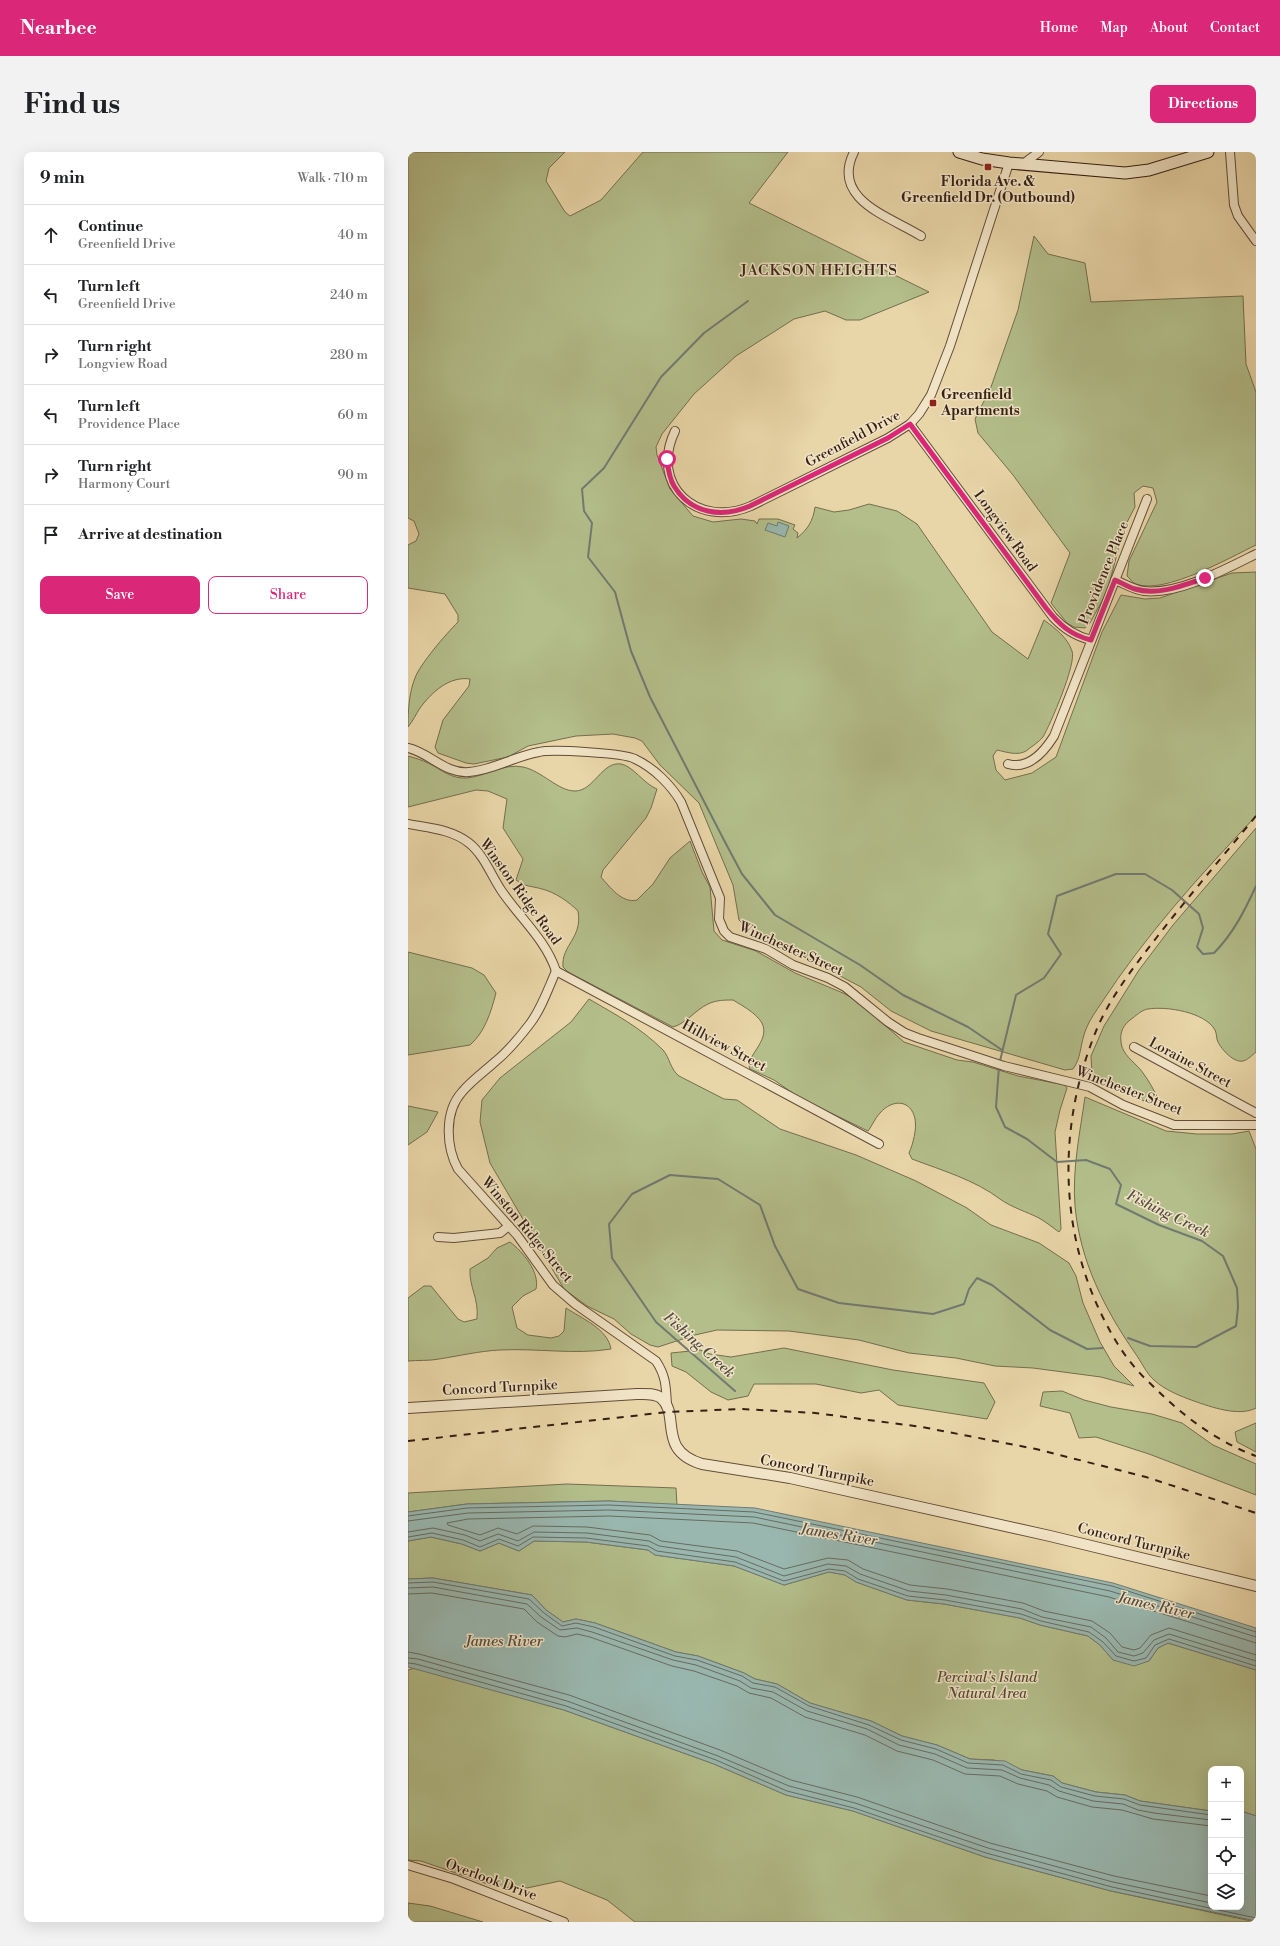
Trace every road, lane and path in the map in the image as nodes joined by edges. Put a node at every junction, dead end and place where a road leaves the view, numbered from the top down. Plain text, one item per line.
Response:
1 (854, 152) edge
2 (959, 152) edge
3 (1039, 152) edge
4 (1208, 152) edge
5 (1230, 152) edge
6 (1009, 163) junction
7 (1023, 164) junction
8 (921, 236) dead end
9 (1256, 240) edge
10 (910, 424) junction
11 (675, 431) dead end
12 (1147, 499) dead end
13 (1256, 554) edge
14 (1115, 580) junction
15 (1091, 640) junction
16 (408, 748) edge
17 (1008, 764) dead end
18 (408, 824) edge
19 (556, 971) junction
20 (1134, 1047) dead end
21 (1256, 1113) edge
22 (1256, 1125) edge
23 (880, 1144) dead end
24 (509, 1226) junction
25 (438, 1236) dead end
26 (667, 1405) junction
27 (408, 1408) edge
28 (1256, 1586) edge
29 (408, 1865) edge
30 (564, 1922) edge

1 - 8 street
2 - 6 main road
3 - 7 street
4 - 7 main road
5 - 9 street
6 - 7 main road
6 - 10 street, Greenfield Drive
10 - 11 street, Greenfield Drive
10 - 15 street, Longview Road
12 - 14 street, Providence Place
13 - 14 street
14 - 15 street, Providence Place
15 - 17 street, Providence Place
16 - 22 street, Winchester Street
18 - 19 street, Winston Ridge Road
19 - 23 street, Hillview Street
19 - 24 street, Winston Ridge Street
20 - 21 street, Loraine Street
24 - 25 street
24 - 26 street, Winston Ridge Street
26 - 27 street, Concord Turnpike
26 - 28 street, Concord Turnpike
29 - 30 street, Overlook Drive

